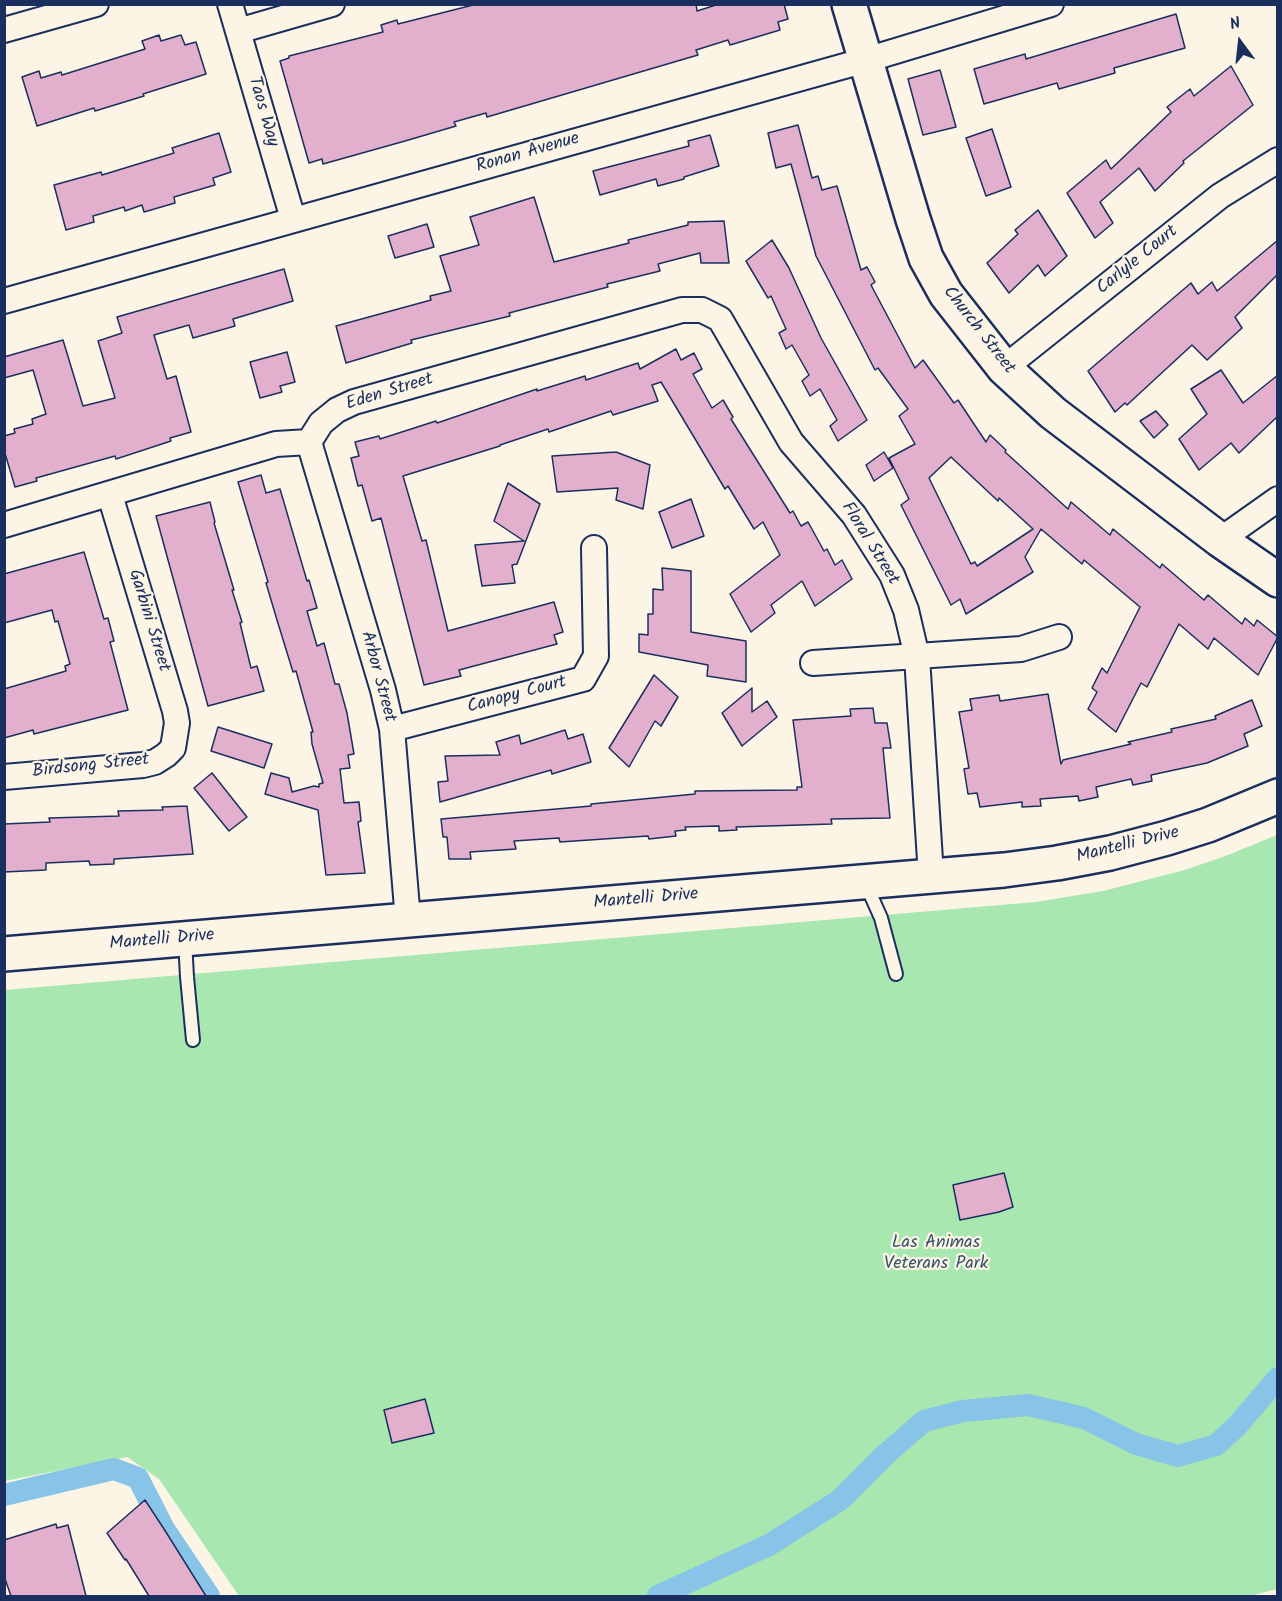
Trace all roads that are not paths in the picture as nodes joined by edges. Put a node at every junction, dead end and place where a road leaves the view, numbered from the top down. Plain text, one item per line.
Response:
1 (96, 4) edge
2 (230, 4) edge
3 (332, 4) edge
4 (849, 4) edge
5 (1051, 4) edge
6 (4, 30) edge
7 (238, 31) junction
8 (866, 60) junction
9 (1278, 160) edge
10 (293, 219) junction
11 (4, 301) edge
12 (720, 319) joint
13 (1004, 368) junction
14 (309, 442) junction
15 (110, 495) junction
16 (1278, 498) edge
17 (4, 525) edge
18 (1220, 540) junction
19 (594, 548) dead end
20 (1278, 580) edge
21 (1059, 637) dead end
22 (917, 657) junction
23 (813, 663) dead end
24 (392, 729) junction
25 (173, 748) joint
26 (4, 777) edge
27 (1278, 796) edge
28 (931, 876) junction
29 (864, 881) junction
30 (408, 920) junction
31 (185, 939) junction
32 (4, 954) edge
33 (896, 974) dead end
34 (193, 1040) dead end

1 - 6 street
2 - 7 street, Taos Way
3 - 7 street
4 - 8 street, Church Street
5 - 8 street, Ronan Avenue
7 - 10 street, Taos Way
8 - 10 street, Ronan Avenue
8 - 13 street, Church Street
9 - 13 street, Carlyle Court
10 - 11 street, Ronan Avenue
12 - 14 street, Eden Street
12 - 22 street, Floral Street
13 - 18 street, Church Street
14 - 15 street
14 - 24 street, Arbor Street
15 - 17 street
15 - 25 street, Garbini Street
16 - 18 street
18 - 20 street, Church Street
19 - 24 street, Canopy Court
21 - 22 street
22 - 23 street
22 - 28 street, Floral Street
24 - 30 street, Arbor Street
25 - 26 street, Birdsong Street
27 - 28 street, Mantelli Drive
28 - 29 street, Mantelli Drive
29 - 30 street, Mantelli Drive
29 - 33 lane
30 - 31 street, Mantelli Drive
31 - 32 street, Mantelli Drive
31 - 34 lane

